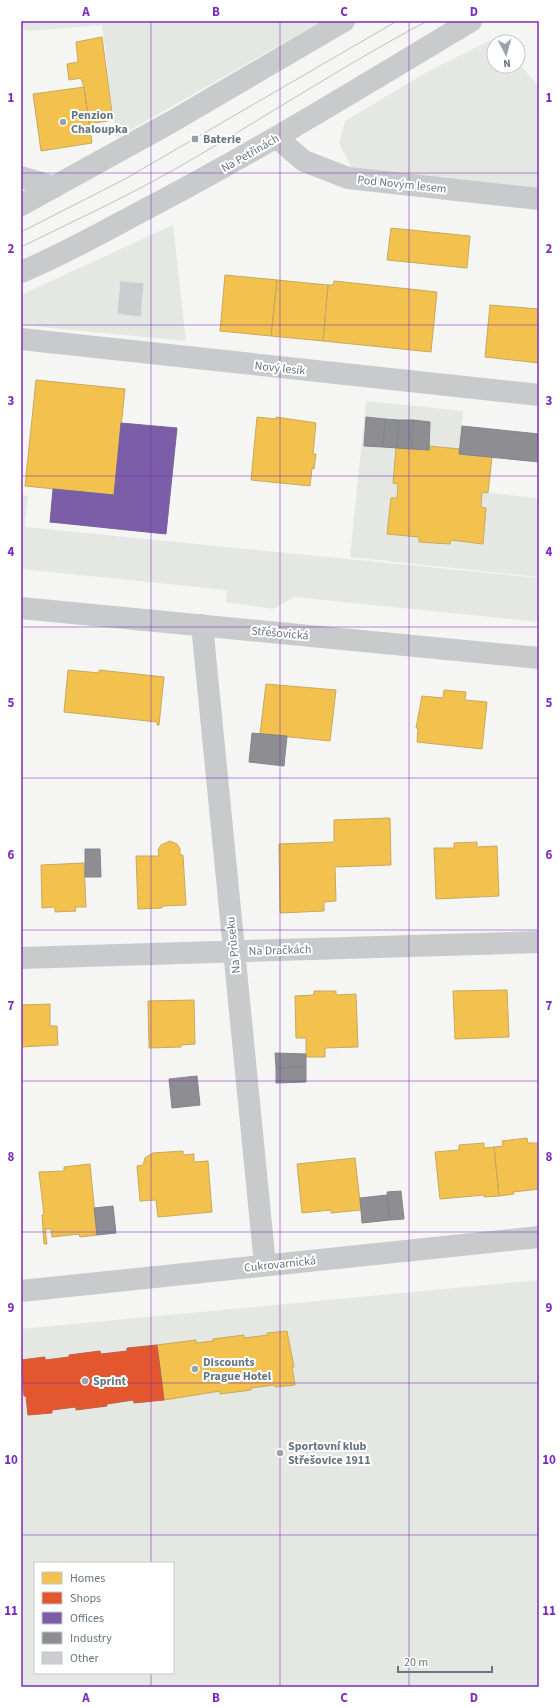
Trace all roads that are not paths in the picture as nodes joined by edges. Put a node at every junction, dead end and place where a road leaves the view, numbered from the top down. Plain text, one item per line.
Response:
1 (344, 21) edge
2 (471, 21) edge
3 (277, 138) junction
4 (22, 172) edge
5 (54, 187) junction
6 (539, 199) edge
7 (21, 205) edge
8 (21, 272) edge
9 (21, 339) edge
10 (539, 395) edge
11 (21, 608) edge
12 (202, 625) junction
13 (539, 658) edge
14 (539, 942) edge
15 (234, 952) junction
16 (21, 958) edge
17 (539, 1237) edge
18 (265, 1265) junction
19 (21, 1291) edge

1 - 5 street
2 - 3 street, Na Petřinách
3 - 6 street, Pod Novým lesem
3 - 8 street, Na Petřinách
4 - 5 street
5 - 7 street
9 - 10 street, Nový lesík
11 - 12 street, Střešovická
12 - 13 street, Střešovická
12 - 15 street, Na Průseku
14 - 15 street, Na Dračkách
15 - 16 street, Na Dračkách
15 - 18 street, Na Průseku
17 - 18 street, Cukrovarnická
18 - 19 street, Cukrovarnická

